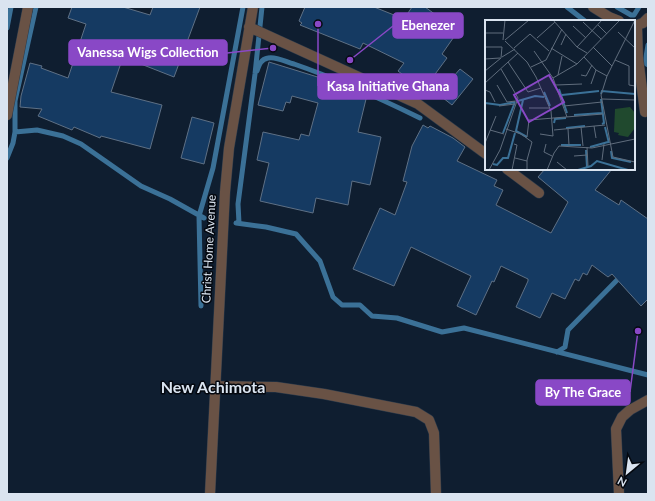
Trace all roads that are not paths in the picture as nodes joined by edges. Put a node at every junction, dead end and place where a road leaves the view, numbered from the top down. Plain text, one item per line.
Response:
1 (28, 7) edge
2 (253, 7) edge
3 (593, 7) edge
4 (648, 18) edge
5 (616, 20) edge
6 (636, 26) edge
7 (249, 28) junction
8 (645, 112) dead end
9 (7, 115) edge
10 (485, 153) edge
11 (508, 170) edge
12 (539, 192) dead end
13 (216, 386) junction
14 (648, 400) edge
15 (210, 494) edge
16 (436, 494) edge
17 (619, 494) edge

1 - 9 street
2 - 7 street, Christ Home Avenue
3 - 5 street
4 - 6 street
6 - 8 street
7 - 10 street
7 - 13 street, Christ Home Avenue
11 - 12 street
13 - 15 street, Christ Home Avenue
13 - 16 street
14 - 17 street

